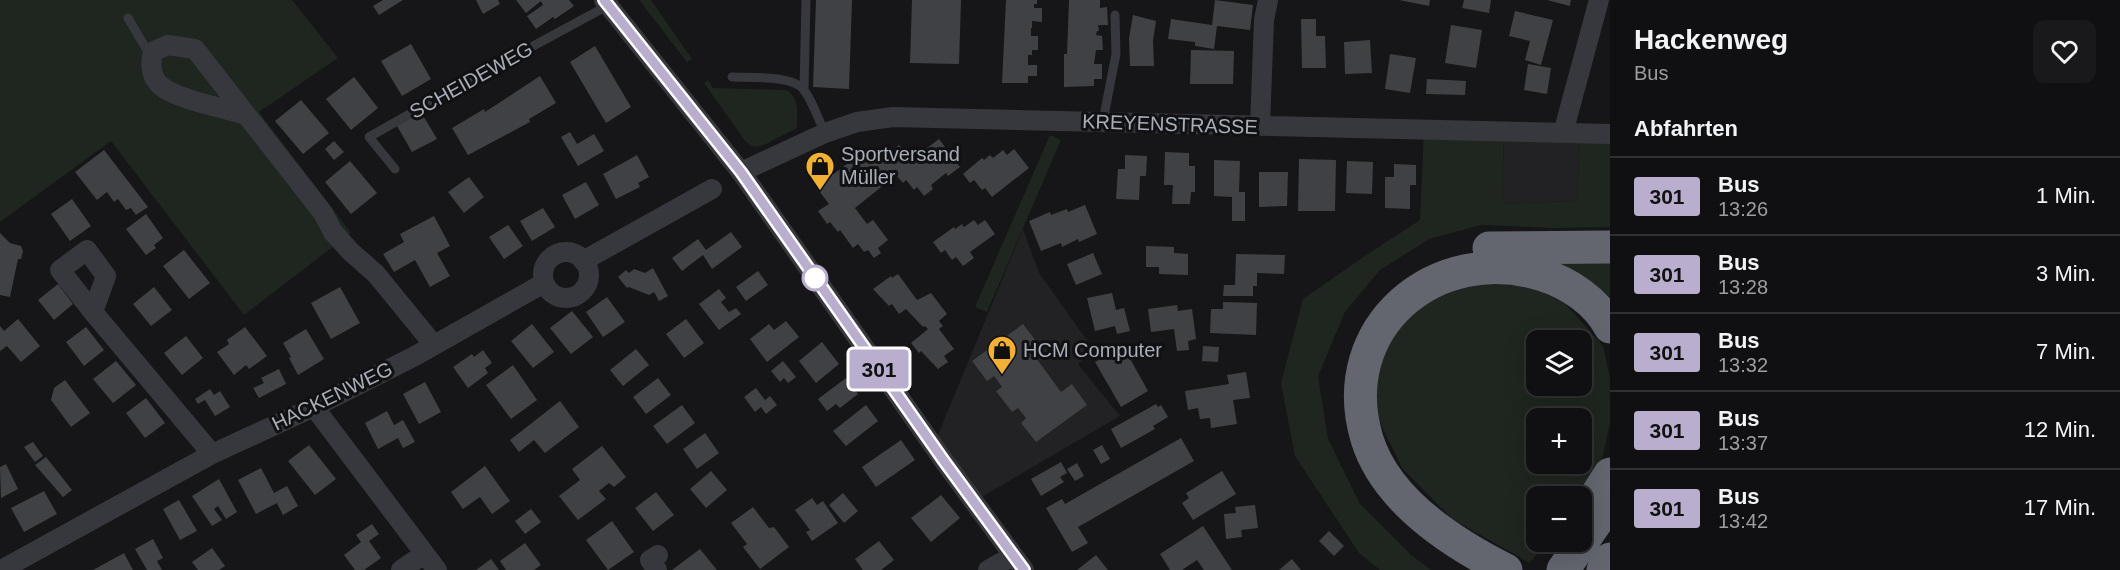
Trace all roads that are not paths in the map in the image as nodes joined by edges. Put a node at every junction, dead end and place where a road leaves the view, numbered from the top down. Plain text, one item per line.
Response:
1 (806, 0) edge
2 (1269, 0) edge
3 (1599, 0) edge
4 (607, 3) edge
5 (1115, 15) dead end
6 (128, 18) dead end
7 (151, 57) junction
8 (732, 77) dead end
9 (804, 89) junction
10 (246, 115) junction
11 (1103, 121) junction
12 (1260, 126) junction
13 (825, 133) junction
14 (1563, 133) junction
15 (1610, 134) edge
16 (395, 169) dead end
17 (741, 172) junction
18 (712, 189) dead end
19 (1610, 247) edge
20 (584, 261) junction
21 (544, 283) junction
22 (93, 312) dead end
23 (1610, 327) edge
24 (434, 345) junction
25 (314, 407) junction
26 (212, 454) junction
27 (1610, 474) edge
28 (1592, 502) edge
29 (1610, 502) edge
30 (1592, 525) edge
31 (424, 554) junction
32 (1610, 559) edge
33 (1018, 563) edge
34 (1, 570) edge
35 (401, 570) edge
36 (437, 570) edge
37 (988, 570) edge
38 (1464, 570) edge
39 (1506, 570) edge
40 (1603, 570) edge

1 - 9 lane
2 - 12 street
3 - 14 street
4 - 16 lane, SCHEIDEWEG
4 - 17 street, SCHEIDEWEG
5 - 11 lane
6 - 7 lane
7 - 10 street
7 - 10 street
8 - 9 lane
9 - 13 lane
10 - 24 street
11 - 12 street, KREYENSTRASSE
11 - 13 street, KREYENSTRASSE
12 - 14 street, KREYENSTRASSE
13 - 17 street, KREYENSTRASSE
14 - 15 street, KREYENSTRASSE
17 - 33 street, SCHEIDEWEG
18 - 20 street
19 - 38 highway
20 - 21 street
20 - 21 street
21 - 24 street, HACKENWEG
22 - 26 street
23 - 39 highway
24 - 25 street, HACKENWEG
25 - 26 street, HACKENWEG
25 - 31 street
26 - 34 street, HACKENWEG
27 - 28 highway
29 - 30 highway
31 - 35 street
31 - 36 street
32 - 40 highway
33 - 37 street

